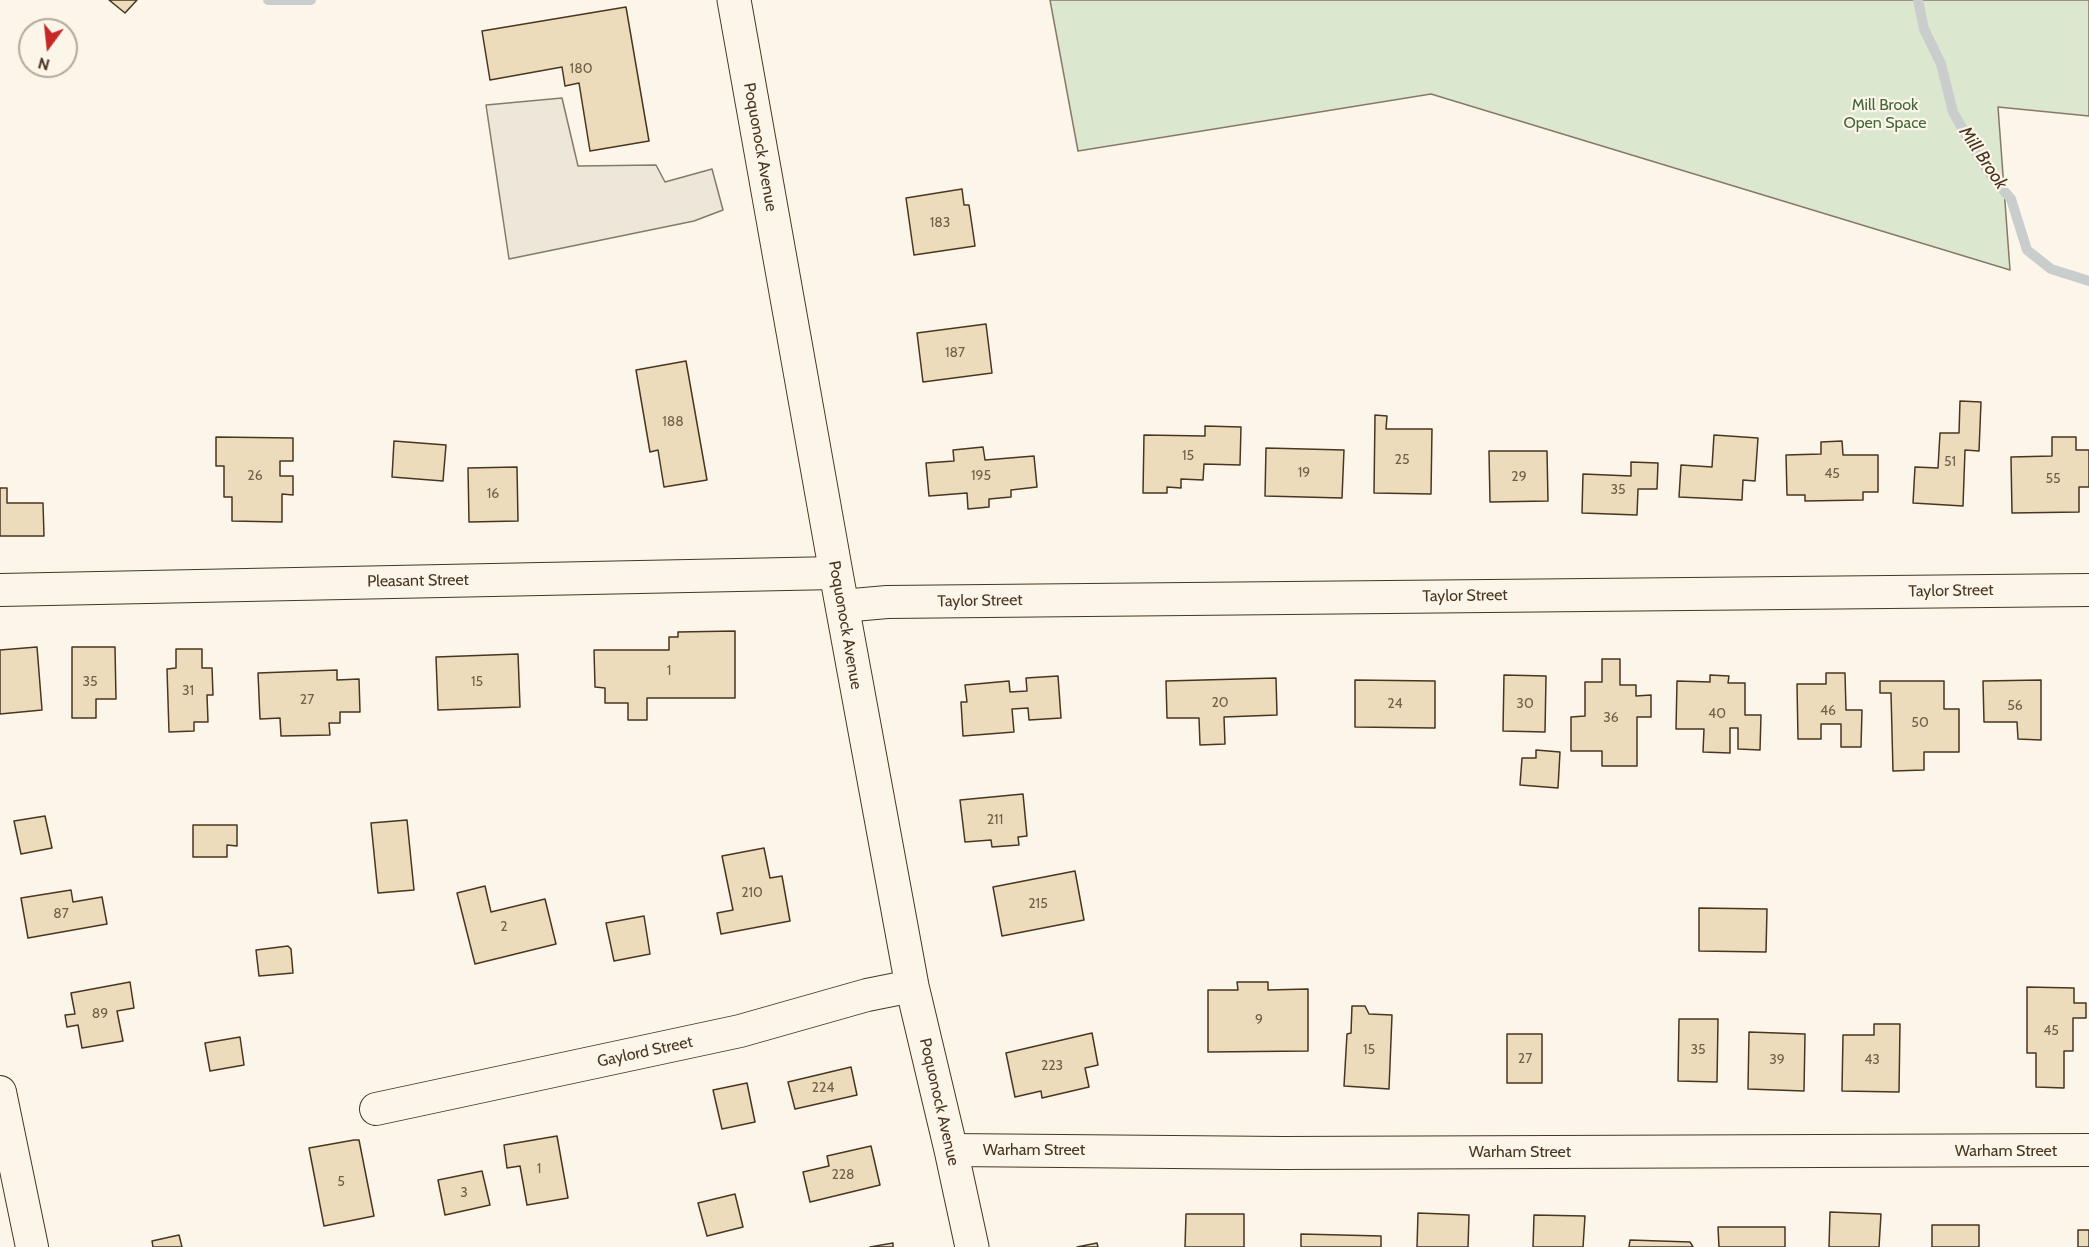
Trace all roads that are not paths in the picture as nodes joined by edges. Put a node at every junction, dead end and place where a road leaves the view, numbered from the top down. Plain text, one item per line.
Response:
1 (734, 0) edge
2 (836, 573) junction
3 (0, 590) edge
4 (2089, 590) edge
5 (842, 606) junction
6 (912, 986) junction
7 (0, 1092) edge
8 (376, 1109) dead end
9 (951, 1150) junction
10 (2089, 1150) edge
11 (32, 1247) edge
12 (972, 1247) edge

1 - 2 main road, Poquonock Avenue
2 - 3 street, Pleasant Street
2 - 5 main road, Poquonock Avenue
4 - 5 street, Taylor Street
5 - 6 main road, Poquonock Avenue
6 - 8 street, Gaylord Street
6 - 9 main road, Poquonock Avenue
7 - 11 street
9 - 10 street, Warham Street
9 - 12 main road, Poquonock Avenue

